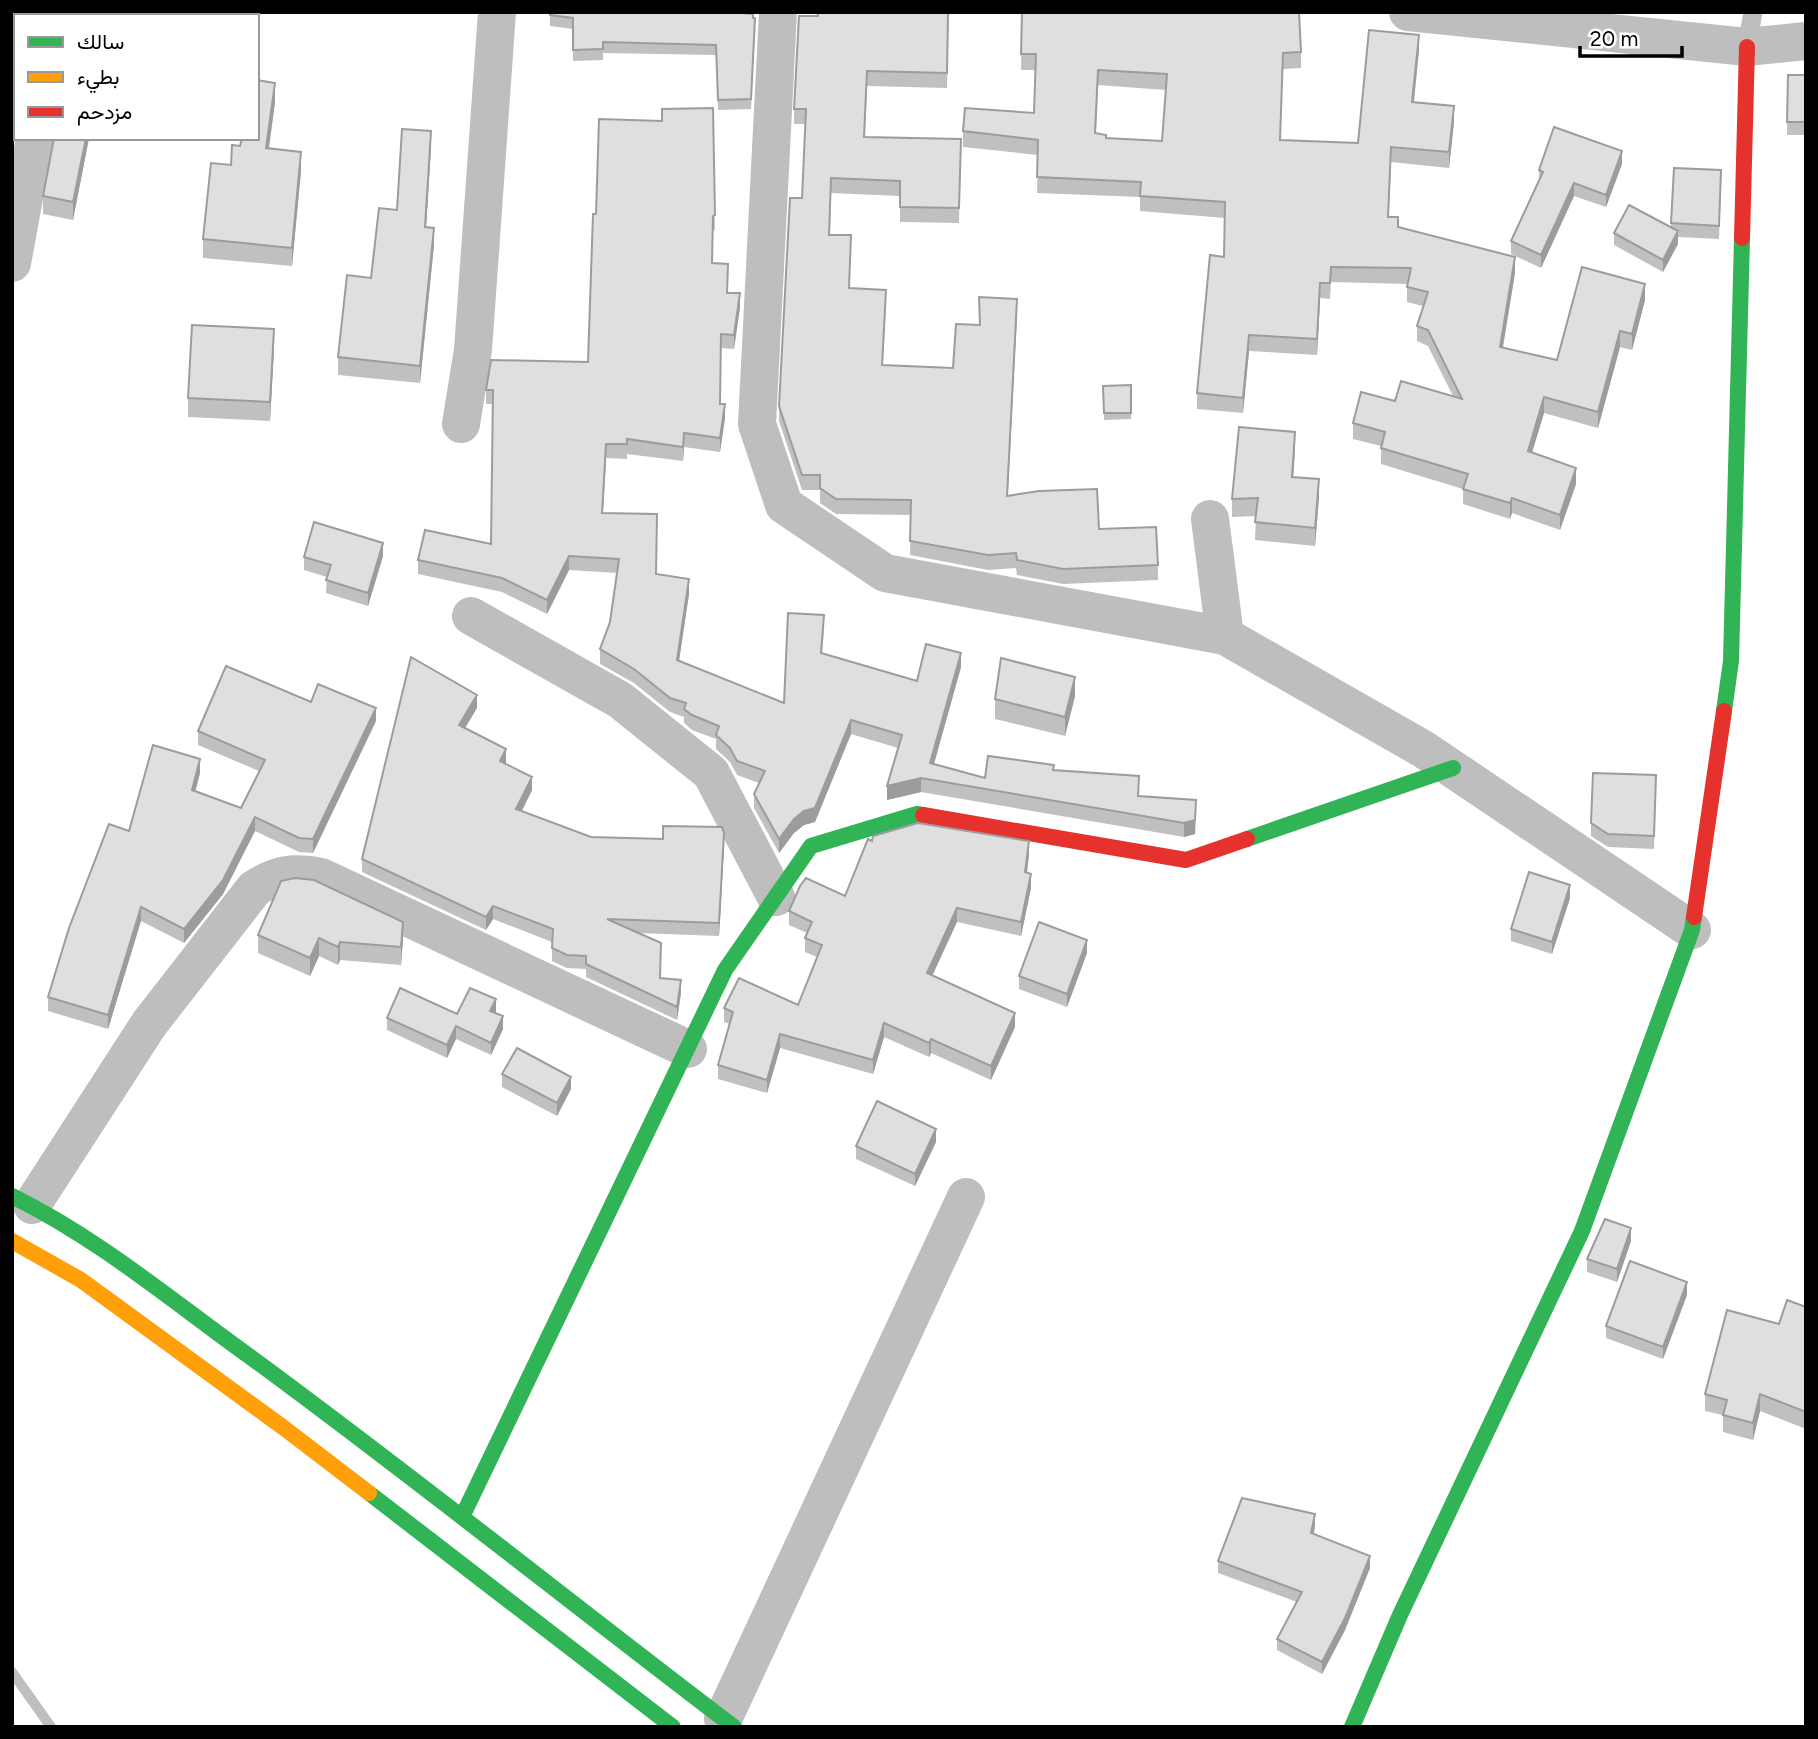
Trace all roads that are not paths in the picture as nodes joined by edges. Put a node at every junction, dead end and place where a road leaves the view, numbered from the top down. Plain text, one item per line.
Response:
1 (497, 12) edge
2 (778, 12) edge
3 (1408, 12) edge
4 (1750, 30) edge
5 (1806, 41) edge
6 (35, 140) edge
7 (14, 251) edge
8 (461, 424) dead end
9 (1210, 519) dead end
10 (471, 616) dead end
11 (1225, 636) junction
12 (1453, 768) junction
13 (776, 897) junction
14 (1692, 930) junction
15 (688, 1049) junction
16 (967, 1197) dead end
17 (22, 1201) edge
18 (17, 1247) edge
19 (462, 1517) junction
20 (729, 1723) edge
21 (673, 1727) edge
22 (1352, 1727) edge

1 - 8 street
2 - 11 street
3 - 4 street
4 - 5 street
4 - 14 street
6 - 7 street
9 - 11 street
10 - 13 street
11 - 12 street
12 - 13 street
12 - 14 street
13 - 15 street
14 - 22 street
15 - 17 street
15 - 19 street
16 - 20 street
17 - 19 street
18 - 21 street
19 - 20 street

